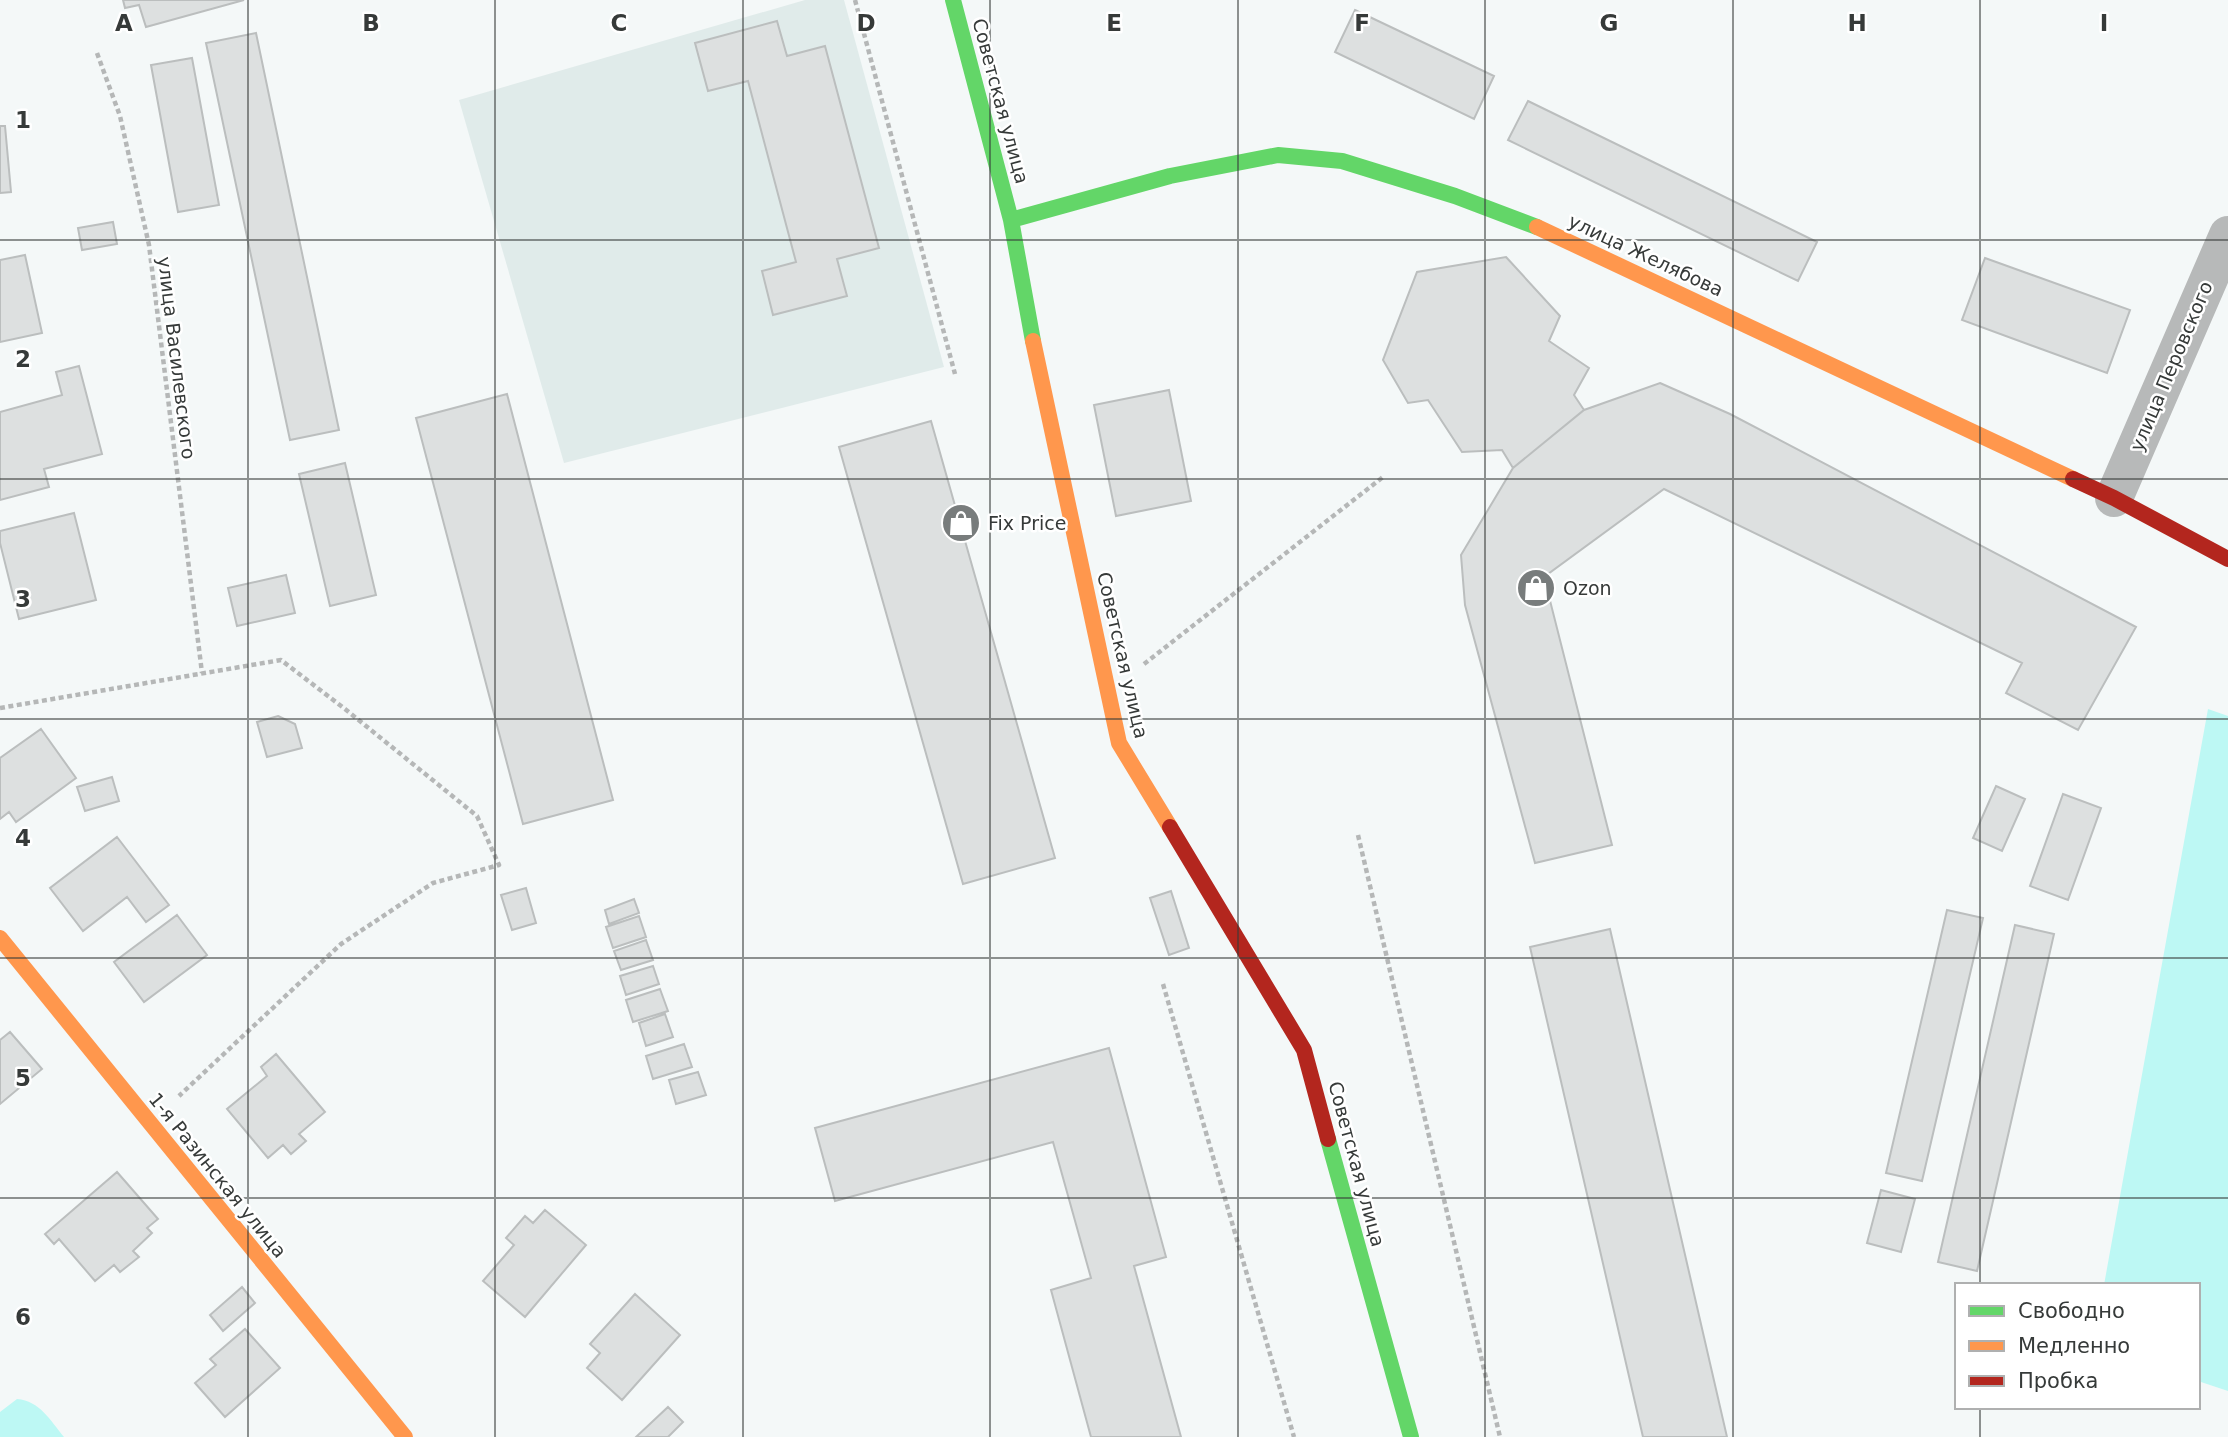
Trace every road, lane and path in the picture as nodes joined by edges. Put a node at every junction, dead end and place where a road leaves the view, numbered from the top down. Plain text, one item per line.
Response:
1 (855, 0) edge
2 (953, 0) edge
3 (97, 53) dead end
4 (1010, 220) junction
5 (2228, 235) edge
6 (955, 374) dead end
7 (1383, 477) dead end
8 (2114, 498) junction
9 (2228, 559) edge
10 (202, 673) junction
11 (1108, 692) junction
12 (0, 708) edge
13 (1358, 835) dead end
14 (0, 938) edge
15 (1163, 984) dead end
16 (149, 1124) junction
17 (405, 1437) edge
18 (1294, 1437) edge
19 (1411, 1437) edge
20 (1500, 1437) edge

1 - 6 path
2 - 4 street, Советская улица
3 - 10 path, улица Василевского
4 - 8 street, улица Желябова
4 - 11 street, Советская улица
5 - 8 street, улица Перовского
7 - 11 path
8 - 9 street, улица Желябова
10 - 12 path
10 - 16 path
11 - 19 street, Советская улица
13 - 20 path
14 - 16 street, 1-я Разинская улица
15 - 18 path
16 - 17 street, 1-я Разинская улица

